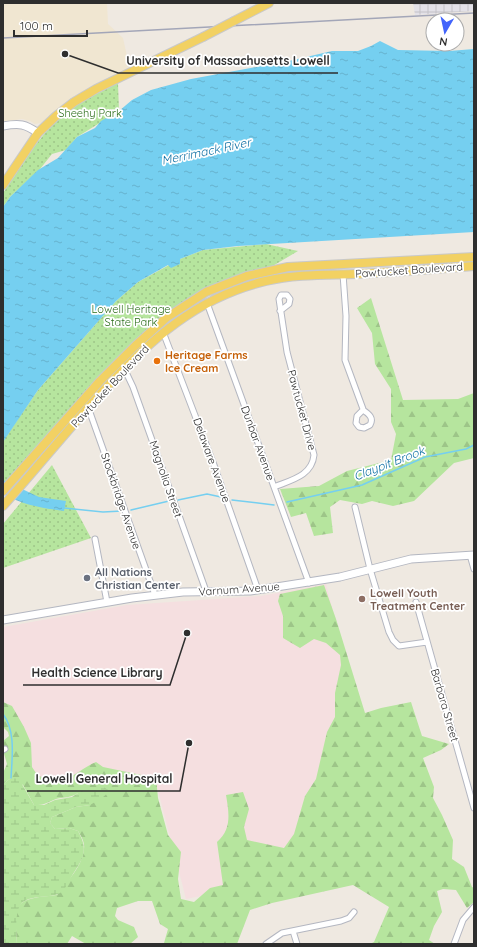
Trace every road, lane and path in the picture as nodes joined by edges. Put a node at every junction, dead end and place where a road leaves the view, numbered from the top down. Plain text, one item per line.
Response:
1 (269, 3) edge
2 (3, 126) edge
3 (38, 134) junction
4 (3, 185) edge
5 (474, 257) edge
6 (474, 266) edge
7 (343, 274) junction
8 (207, 303) junction
9 (280, 311) dead end
10 (163, 332) junction
11 (124, 368) junction
12 (88, 407) junction
13 (363, 410) dead end
14 (274, 487) junction
15 (3, 491) edge
16 (3, 506) edge
17 (355, 507) dead end
18 (95, 539) dead end
19 (472, 555) edge
20 (370, 569) junction
21 (474, 569) edge
22 (309, 582) junction
23 (258, 590) junction
24 (206, 591) junction
25 (155, 595) junction
26 (107, 602) junction
27 (416, 602) dead end
28 (3, 620) edge
29 (427, 642) junction
30 (474, 808) edge
31 (474, 907) edge
32 (354, 912) dead end
33 (293, 931) junction
34 (266, 944) edge
35 (297, 944) edge
36 (454, 944) edge

1 - 3 main road, bridge
2 - 3 main road
3 - 4 main road
5 - 15 main road, Pawtucket Boulevard
6 - 7 main road, Pawtucket Boulevard
7 - 8 main road, Pawtucket Boulevard
7 - 13 street
8 - 10 main road, Pawtucket Boulevard
8 - 14 street, Dunbar Avenue
9 - 14 street, Pawtucket Drive
10 - 11 main road, Pawtucket Boulevard
10 - 23 street, Delaware Avenue
11 - 12 main road, Pawtucket Boulevard
11 - 24 street, Magnolia Street
12 - 16 main road, Pawtucket Boulevard
12 - 25 street, Stockbridge Avenue
14 - 22 street, Dunbar Avenue
17 - 20 street
18 - 26 street
19 - 20 main road, Varnum Avenue
19 - 21 street
20 - 22 main road, Varnum Avenue
20 - 29 street
22 - 23 main road, Varnum Avenue
23 - 24 main road, Varnum Avenue
24 - 25 main road, Varnum Avenue
25 - 26 main road, Varnum Avenue
26 - 28 main road, Varnum Avenue
27 - 29 street, Barbara Street
29 - 30 street, Barbara Street
31 - 36 street
32 - 33 street
33 - 34 street
33 - 35 street

